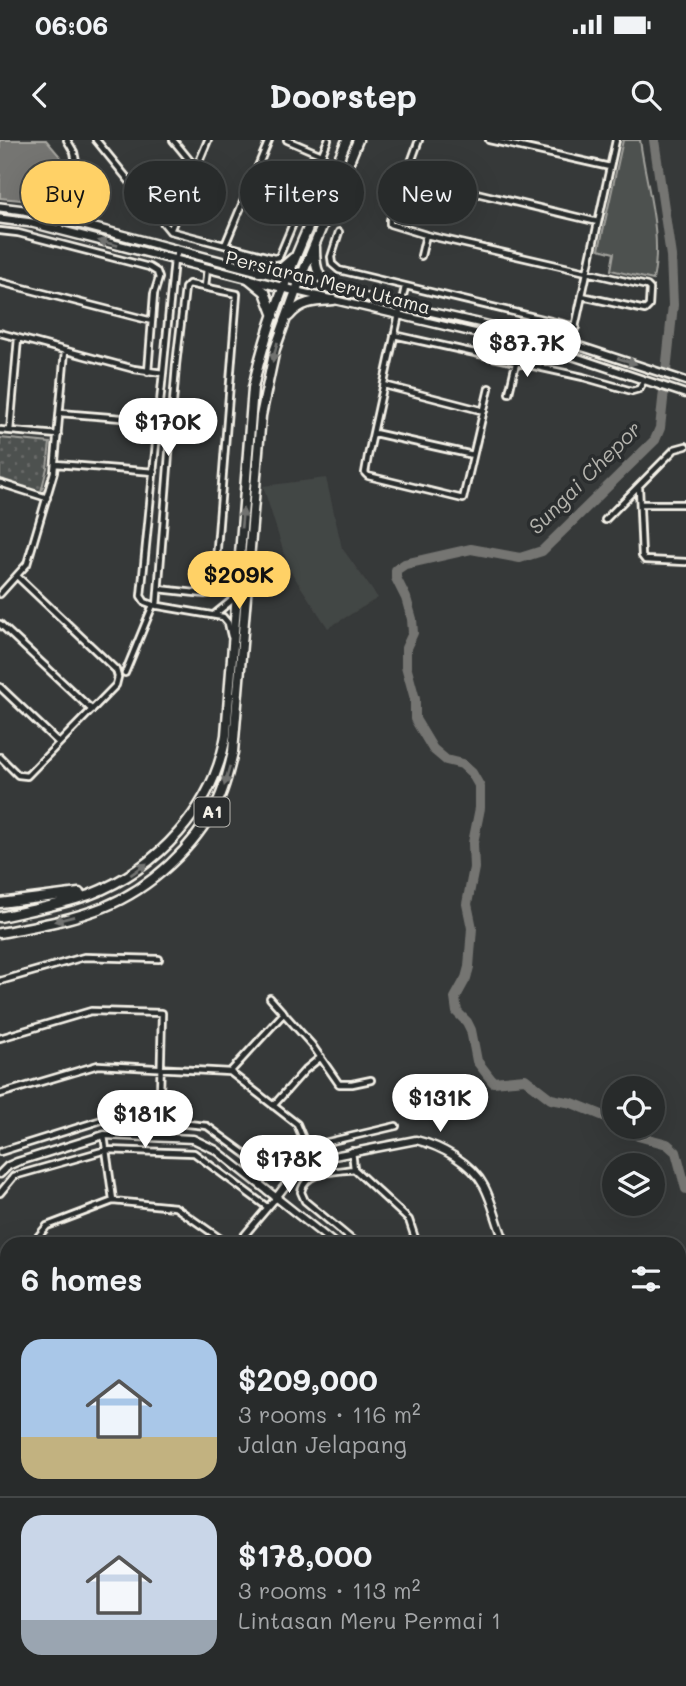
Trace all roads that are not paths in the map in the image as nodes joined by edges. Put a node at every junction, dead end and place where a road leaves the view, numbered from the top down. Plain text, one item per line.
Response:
1 (66, 140) edge
2 (96, 140) edge
3 (173, 140) edge
4 (208, 140) edge
5 (269, 140) edge
6 (287, 140) edge
7 (328, 140) edge
8 (347, 140) edge
9 (358, 140) edge
10 (419, 140) edge
11 (489, 140) edge
12 (616, 140) edge
13 (322, 155) junction
14 (76, 161) edge
15 (190, 161) edge
16 (199, 161) edge
17 (411, 161) edge
18 (610, 167) junction
19 (477, 193) edge
20 (0, 207) edge
21 (21, 210) edge
22 (0, 219) edge
23 (598, 222) junction
24 (60, 224) edge
25 (80, 224) edge
26 (173, 224) edge
27 (390, 224) edge
28 (59, 230) junction
29 (0, 231) edge
30 (170, 231) junction
31 (339, 232) dead end
32 (426, 235) junction
33 (316, 241) junction
34 (225, 245) junction
35 (179, 250) junction
36 (299, 252) junction
37 (421, 256) dead end
38 (174, 260) junction
39 (207, 268) junction
40 (260, 272) junction
41 (586, 272) junction
42 (249, 279) junction
43 (0, 282) edge
44 (299, 282) junction
45 (285, 284) junction
46 (205, 287) junction
47 (405, 287) junction
48 (329, 288) junction
49 (296, 291) junction
50 (582, 296) junction
51 (333, 300) junction
52 (402, 305) junction
53 (274, 316) junction
54 (399, 316) junction
55 (152, 321) junction
56 (284, 324) junction
57 (576, 327) junction
58 (0, 333) edge
59 (394, 335) junction
60 (18, 338) junction
61 (573, 344) junction
62 (65, 351) junction
63 (569, 355) junction
64 (516, 363) junction
65 (148, 372) junction
66 (163, 373) junction
67 (682, 380) edge
68 (647, 381) junction
69 (384, 385) junction
70 (489, 388) dead end
71 (509, 393) dead end
72 (682, 393) edge
73 (484, 411) junction
74 (60, 413) junction
75 (146, 420) dead end
76 (0, 430) edge
77 (10, 431) junction
78 (374, 433) junction
79 (58, 435) junction
80 (156, 439) junction
81 (171, 441) junction
82 (686, 446) edge
83 (473, 455) junction
84 (56, 464) junction
85 (154, 472) junction
86 (0, 484) edge
87 (639, 487) junction
88 (47, 498) junction
89 (640, 504) junction
90 (686, 504) edge
91 (604, 520) dead end
92 (686, 562) edge
93 (17, 576) junction
94 (237, 586) junction
95 (159, 589) junction
96 (0, 594) edge
97 (155, 606) junction
98 (215, 614) junction
99 (0, 624) edge
100 (233, 647) junction
101 (125, 673) dead end
102 (0, 687) edge
103 (92, 709) junction
104 (59, 743) junction
105 (0, 757) edge
106 (106, 888) junction
107 (0, 903) edge
108 (0, 917) edge
109 (0, 933) edge
110 (159, 959) dead end
111 (0, 981) edge
112 (270, 998) dead end
113 (284, 1013) junction
114 (0, 1038) edge
115 (321, 1057) junction
116 (160, 1068) junction
117 (230, 1072) junction
118 (371, 1080) dead end
119 (0, 1094) edge
120 (273, 1107) junction
121 (159, 1121) junction
122 (397, 1126) dead end
123 (104, 1135) junction
124 (159, 1136) junction
125 (306, 1146) junction
126 (106, 1150) junction
127 (352, 1151) junction
128 (0, 1152) edge
129 (303, 1162) junction
130 (354, 1169) junction
131 (0, 1174) edge
132 (0, 1193) edge
133 (275, 1199) junction
134 (113, 1200) junction
135 (267, 1207) junction
136 (38, 1237) edge
137 (218, 1237) edge
138 (243, 1237) edge
139 (326, 1237) edge
140 (349, 1237) edge
141 (415, 1237) edge
142 (503, 1237) edge

1 - 14 street
2 - 30 street
3 - 15 street
4 - 16 street
5 - 34 street
6 - 13 street
7 - 13 street
8 - 36 main road, A1
9 - 33 main road, A1
10 - 17 street
11 - 18 street
12 - 18 street
13 - 34 street
18 - 23 street
19 - 23 street
20 - 21 main road, Persiaran Meru Utama
22 - 28 main road, Persiaran Meru Utama
23 - 41 street
24 - 28 street
25 - 35 main road, Persiaran Meru Utama
26 - 30 street
27 - 32 street
38 -> 28 main road, Persiaran Meru Utama
29 - 55 street
30 - 34 street
31 - 47 street
32 - 37 street
32 - 41 street
33 - 44 main road, A1
33 - 48 main road
35 - 38 street
35 - 40 main road, Persiaran Meru Utama
36 - 40 main road
36 - 45 main road, A1
38 - 39 main road, Persiaran Meru Utama
38 - 66 street
39 - 42 main road, Persiaran Meru Utama
39 - 46 street
40 - 45 main road, Persiaran Meru Utama
41 - 50 street
41 - 50 street
42 - 45 main road, Persiaran Meru Utama
42 - 53 main road
43 - 55 street
44 - 45 main road, Persiaran Meru Utama
44 - 48 street, Persiaran Meru Utama
44 - 49 main road, A1
45 - 49 main road, Persiaran Meru Utama
45 - 53 main road, A1
46 - 81 street
46 - 95 street
47 - 52 street
47 - 57 street
48 - 52 street, Persiaran Meru Utama
49 - 51 street, Persiaran Meru Utama
49 - 56 main road, A1
50 - 57 street
51 - 54 street, Persiaran Meru Utama
51 - 56 main road
52 - 54 street
52 - 61 street, Persiaran Meru Utama
94 -> 53 main road, A1
54 - 59 street
54 - 63 street, Persiaran Meru Utama
55 - 65 street
56 -> 109 main road, A1
57 - 61 street
58 - 60 street
59 - 64 street
59 - 69 street
60 - 62 street
60 - 77 street
61 - 63 street
61 -> 67 street, Persiaran Meru Utama
62 - 65 street
62 - 74 street
63 - 68 street, Persiaran Meru Utama
64 - 68 street
64 - 71 street
65 - 66 street
66 - 80 street
68 - 72 street, Persiaran Meru Utama
69 - 73 street
69 - 78 street
70 - 73 street
73 - 83 street
74 - 75 street
74 - 79 street
76 - 77 street
77 - 79 street
78 - 83 street
78 - 83 street
79 - 84 street
80 - 81 street
80 - 85 street
81 - 95 street
82 - 87 street
84 - 85 street
84 - 88 street
85 - 97 street
86 - 88 street
87 - 89 street
87 - 91 street
88 - 93 street
89 - 90 street
89 - 92 street
93 - 96 street
93 - 103 street
94 - 98 street
94 - 100 main road, A1
95 - 97 street
97 - 98 street
97 - 101 street
98 - 100 street
99 - 103 street
106 -> 100 main road, A1
102 - 104 street
103 - 104 street
104 - 105 street
106 - 107 main road
106 - 108 main road, A1
110 - 111 street
112 - 113 street
113 - 115 street
113 - 117 street
114 - 116 street
115 - 118 street
115 - 120 street
116 - 117 street
116 - 119 street
116 - 121 street
117 - 120 street
120 - 125 street
121 - 124 street
121 - 125 street
121 - 128 street
122 - 125 street
123 - 124 street
123 - 126 street
123 - 131 street
124 - 133 street
125 - 129 street
126 - 132 street
126 - 134 street
126 - 135 street
127 - 129 street
127 - 130 street
127 - 142 street
129 - 133 street
130 - 140 street
130 - 141 street
133 - 135 street
133 - 139 street
134 - 136 street
134 - 137 street
135 - 138 street

